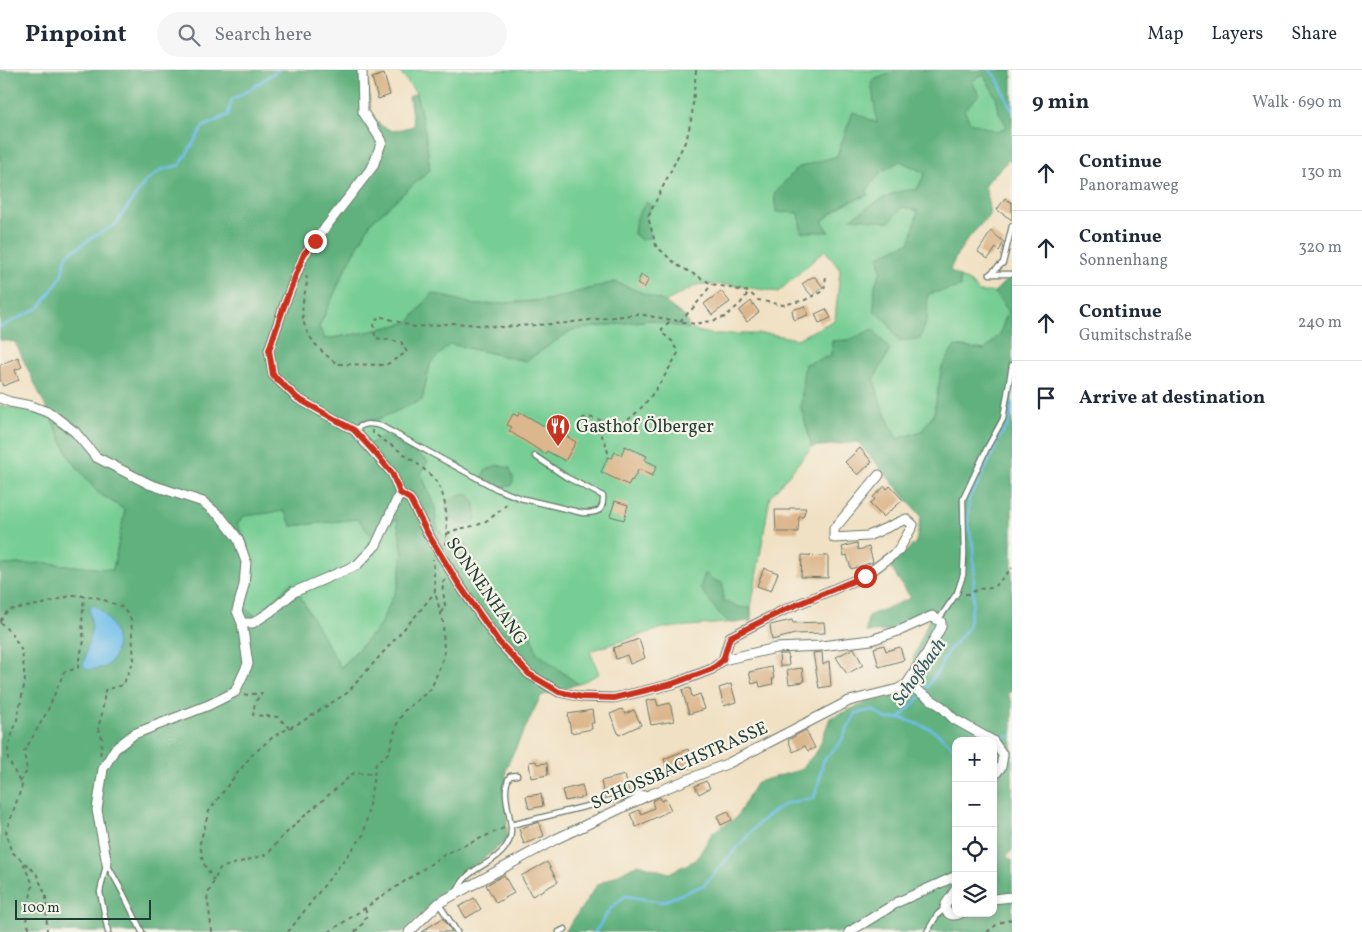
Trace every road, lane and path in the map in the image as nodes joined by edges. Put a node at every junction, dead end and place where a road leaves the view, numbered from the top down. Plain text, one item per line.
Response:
1 (362, 70) edge
2 (696, 70) edge
3 (1012, 226) edge
4 (302, 260) junction
5 (1012, 274) edge
6 (826, 276) dead end
7 (712, 284) junction
8 (749, 292) junction
9 (670, 320) junction
10 (680, 321) junction
11 (1012, 365) edge
12 (0, 398) edge
13 (370, 423) junction
14 (354, 430) junction
15 (608, 453) dead end
16 (534, 456) dead end
17 (879, 475) dead end
18 (400, 493) junction
19 (515, 496) junction
20 (435, 545) junction
21 (1012, 568) edge
22 (451, 571) junction
23 (435, 592) junction
24 (969, 594) dead end
25 (84, 596) junction
26 (441, 613) junction
27 (939, 619) junction
28 (0, 622) edge
29 (242, 623) junction
30 (723, 660) junction
31 (907, 684) junction
32 (230, 694) junction
33 (289, 728) junction
34 (986, 737) edge
35 (997, 747) edge
36 (103, 769) junction
37 (997, 772) edge
38 (374, 774) junction
39 (517, 775) dead end
40 (20, 782) junction
41 (649, 795) junction
42 (511, 825) junction
43 (22, 862) junction
44 (107, 864) junction
45 (952, 878) edge
46 (214, 882) junction
47 (456, 893) junction
48 (952, 895) edge
49 (1012, 897) edge
50 (997, 899) edge
51 (439, 903) junction
52 (364, 907) junction
53 (945, 908) junction
54 (952, 914) edge
55 (1012, 919) edge
56 (565, 929) dead end
57 (30, 932) edge
58 (46, 932) edge
59 (108, 932) edge
60 (142, 932) edge
61 (212, 932) edge
62 (288, 932) edge
63 (329, 932) edge
64 (355, 932) edge
65 (409, 932) edge
66 (457, 932) edge
67 (559, 932) edge
68 (849, 932) edge
69 (927, 932) edge
70 (986, 932) edge

1 - 4 street, SONNENHANG
2 - 7 path
3 - 5 lane
4 - 9 path
4 - 14 street, SONNENHANG
6 - 8 path
7 - 8 path
7 - 10 path
8 - 10 path
9 - 10 path
9 - 15 path
11 - 27 lane
12 - 29 street
13 - 14 lane
13 - 19 lane
13 - 19 path
14 - 18 street, SONNENHANG
16 - 19 lane
17 - 30 street
18 - 20 street, SONNENHANG
18 - 29 street
20 - 22 street, SONNENHANG
20 - 23 path
21 - 24 path
22 - 26 path
22 - 30 street, SONNENHANG
23 - 26 path
23 - 33 path
25 - 28 path
25 - 36 path
25 - 40 path
26 - 38 path
27 - 30 street, SONNENHANG
27 - 31 street
28 - 40 path
29 - 32 street
31 - 34 street
31 - 41 street, SCHOSSBACHSTRASSE
32 - 33 path
32 - 36 street
33 - 46 path
35 - 37 street
36 - 44 street
38 - 46 path
38 - 62 path
39 - 42 lane
40 - 43 path
41 - 42 lane
41 - 47 street, SCHOSSBACHSTRASSE
42 - 47 lane
42 - 52 path
43 - 57 path
43 - 58 path
44 - 59 lane
44 - 60 lane
45 - 68 street
46 - 61 path
47 - 51 street, SCHOSSBACHSTRASSE
48 - 53 street
49 - 50 street
51 - 65 street, SCHOSSBACHSTRASSE
51 - 66 lane
52 - 63 path
52 - 64 path
53 - 54 street
53 - 69 lane
55 - 70 path
56 - 67 lane

